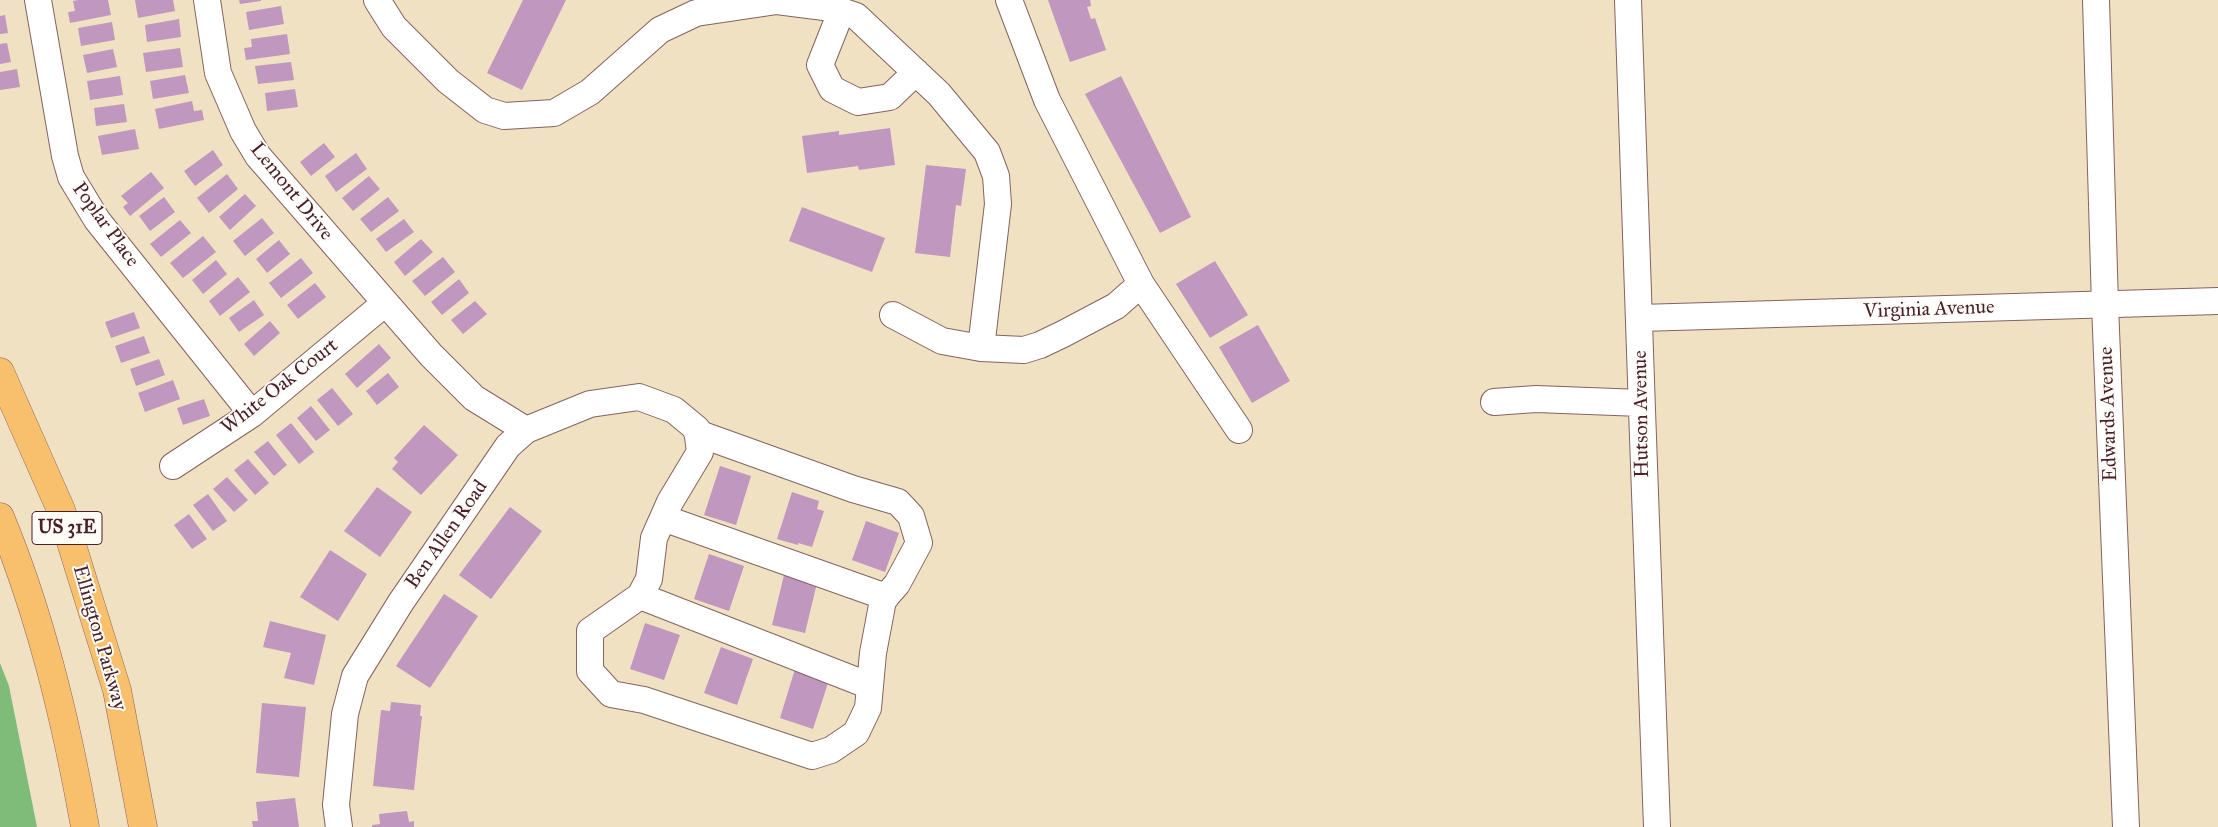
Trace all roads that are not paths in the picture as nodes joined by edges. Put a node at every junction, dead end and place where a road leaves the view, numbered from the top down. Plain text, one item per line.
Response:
1 (38, 0) edge
2 (207, 0) edge
3 (377, 0) edge
4 (1009, 0) edge
5 (1628, 0) edge
6 (2096, 0) edge
7 (841, 12) junction
8 (916, 72) junction
9 (1141, 284) junction
10 (2218, 301) edge
11 (384, 304) junction
12 (2105, 305) junction
13 (893, 315) dead end
14 (1640, 318) junction
15 (981, 348) junction
16 (0, 372) edge
17 (1494, 402) dead end
18 (1641, 403) junction
19 (252, 414) junction
20 (526, 430) junction
21 (1238, 430) dead end
22 (697, 432) junction
23 (173, 466) dead end
24 (0, 517) edge
25 (663, 518) junction
26 (640, 596) junction
27 (886, 597) junction
28 (870, 686) junction
29 (85, 827) edge
30 (143, 827) edge
31 (340, 827) edge
32 (1657, 827) edge
33 (2126, 827) edge

1 - 19 street, Poplar Place
2 - 11 street, Lemont Drive
3 - 7 street
4 - 9 street
5 - 14 street, Hutson Avenue
6 - 12 street, Edwards Avenue
7 - 8 street
7 - 8 street
8 - 15 street
9 - 15 street
9 - 21 street
10 - 12 street, Virginia Avenue
11 - 19 street, White Oak Court
11 - 20 street, Lemont Drive
12 - 14 street, Virginia Avenue
12 - 33 street, Edwards Avenue
13 - 15 street
14 - 18 street, Hutson Avenue
16 - 30 highway, Ellington Parkway / US 31E
17 - 18 street
18 - 32 street, Hutson Avenue
19 - 23 street, White Oak Court
20 - 22 street, Ben Allen Road
20 - 31 street, Ben Allen Road
22 - 25 street
22 - 27 street
24 - 29 highway, US 31E
25 - 26 street
25 - 27 street
26 - 28 street
26 - 28 street
27 - 28 street

